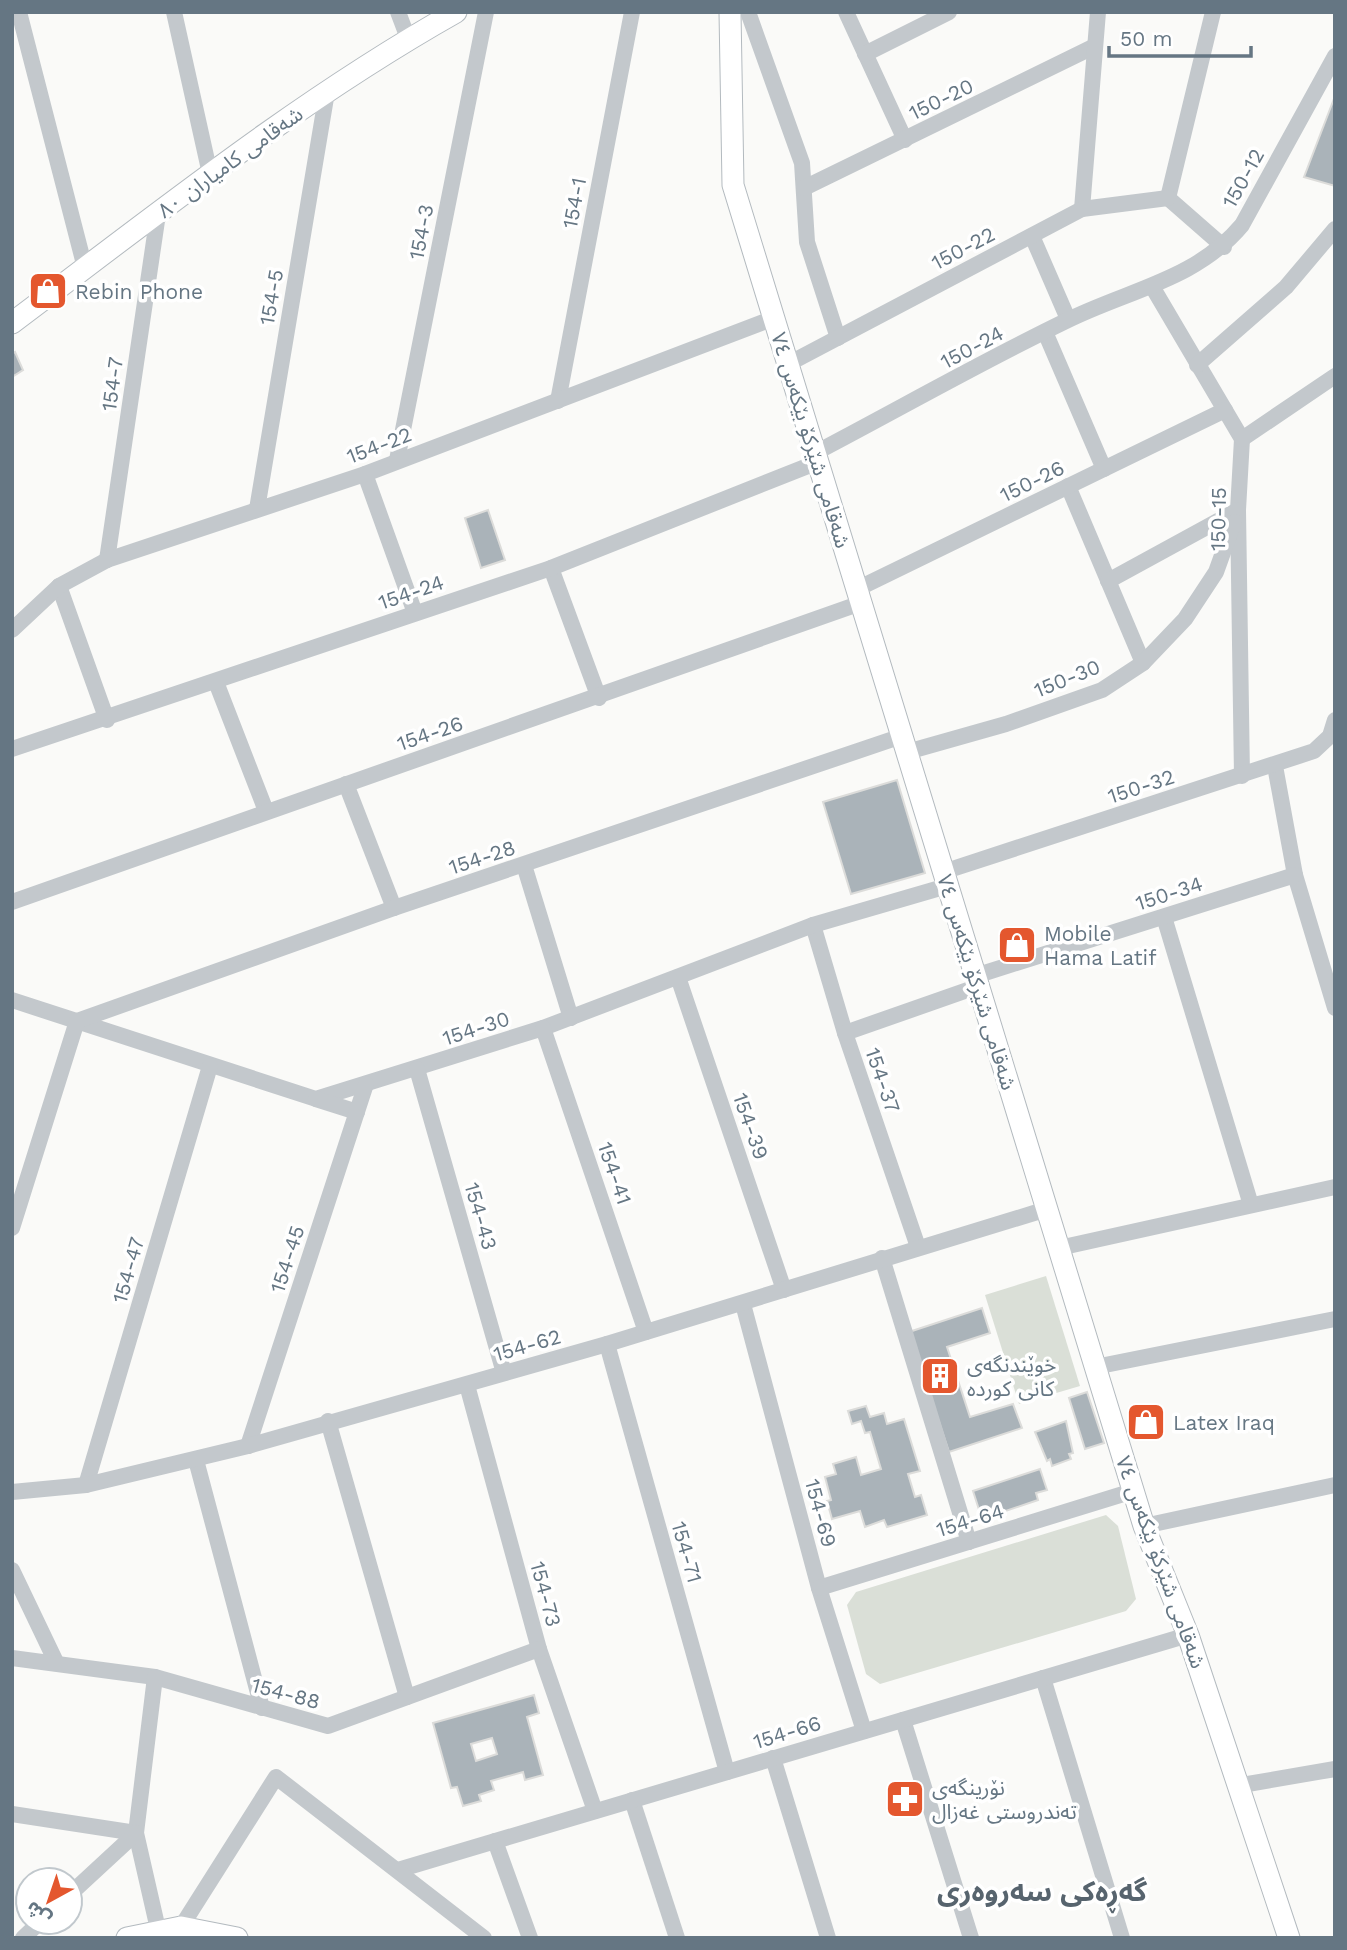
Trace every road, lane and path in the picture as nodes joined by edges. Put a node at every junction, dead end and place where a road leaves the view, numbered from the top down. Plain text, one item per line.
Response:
1 (19, 12) edge
2 (174, 12) edge
3 (398, 12) edge
4 (456, 12) edge
5 (486, 12) edge
6 (632, 12) edge
7 (730, 12) edge
8 (748, 12) edge
9 (846, 12) edge
10 (948, 12) edge
11 (1098, 12) edge
12 (1213, 12) edge
13 (408, 41) junction
14 (1095, 46) junction
15 (865, 54) junction
16 (1335, 56) edge
17 (327, 92) junction
18 (905, 140) junction
19 (210, 174) junction
20 (804, 188) junction
21 (1168, 198) junction
22 (1082, 209) junction
23 (158, 214) junction
24 (1335, 229) edge
25 (1032, 236) junction
26 (1224, 247) junction
27 (85, 268) junction
28 (1153, 288) junction
29 (774, 318) junction
30 (1068, 319) junction
31 (12, 323) edge
32 (1045, 332) junction
33 (838, 338) junction
34 (788, 364) junction
35 (1197, 365) junction
36 (1335, 376) edge
37 (558, 401) junction
38 (1225, 411) junction
39 (1241, 439) junction
40 (817, 457) junction
41 (397, 460) junction
42 (1104, 469) junction
43 (365, 474) junction
44 (1068, 486) junction
45 (257, 509) junction
46 (1238, 510) junction
47 (107, 560) junction
48 (551, 568) junction
49 (1108, 581) junction
50 (59, 586) junction
51 (859, 596) junction
52 (415, 612) junction
53 (12, 630) edge
54 (1143, 663) junction
55 (216, 682) junction
56 (599, 698) junction
57 (107, 720) junction
58 (1335, 720) edge
59 (904, 744) junction
60 (12, 750) edge
61 (1275, 766) junction
62 (1242, 776) junction
63 (345, 784) junction
64 (266, 811) junction
65 (524, 865) junction
66 (1295, 875) junction
67 (945, 879) junction
68 (12, 902) edge
69 (394, 908) junction
70 (1164, 917) junction
71 (813, 925) junction
72 (678, 977) junction
73 (977, 981) junction
74 (12, 1000) edge
75 (1335, 1008) edge
76 (571, 1018) junction
77 (77, 1021) junction
78 (543, 1028) junction
79 (845, 1032) junction
80 (210, 1066) junction
81 (417, 1069) junction
82 (366, 1084) junction
83 (316, 1099) junction
84 (357, 1112) junction
85 (1335, 1187) edge
86 (1251, 1205) junction
87 (1047, 1209) junction
88 (12, 1228) edge
89 (918, 1247) junction
90 (1059, 1248) junction
91 (882, 1258) junction
92 (784, 1290) junction
93 (743, 1304) junction
94 (1335, 1319) edge
95 (646, 1332) junction
96 (607, 1344) junction
97 (1095, 1367) junction
98 (505, 1374) junction
99 (467, 1385) junction
100 (328, 1422) junction
101 (248, 1446) junction
102 (196, 1460) junction
103 (86, 1485) junction
104 (1335, 1485) edge
105 (1133, 1491) junction
106 (12, 1492) edge
107 (1144, 1526) junction
108 (969, 1542) junction
109 (12, 1570) edge
110 (820, 1588) junction
111 (1188, 1635) junction
112 (539, 1649) junction
113 (12, 1658) edge
114 (56, 1662) junction
115 (155, 1677) junction
116 (1043, 1678) junction
117 (407, 1696) junction
118 (262, 1709) junction
119 (903, 1720) junction
120 (864, 1731) junction
121 (773, 1758) junction
122 (1335, 1769) edge
123 (727, 1772) junction
124 (1237, 1786) junction
125 (632, 1800) junction
126 (595, 1811) junction
127 (12, 1814) edge
128 (136, 1833) junction
129 (495, 1841) junction
130 (398, 1870) junction
131 (84, 1881) edge
132 (181, 1927) junction
133 (160, 1934) edge
134 (127, 1938) edge
135 (237, 1938) edge
136 (484, 1938) edge
137 (530, 1938) edge
138 (677, 1938) edge
139 (828, 1938) edge
140 (971, 1938) edge
141 (1122, 1938) edge
142 (1289, 1938) edge

1 - 27 street
2 - 19 street
3 - 13 street
4 - 13 street, شەقامی کامیاران ٨٠
5 - 41 street, 154-3
6 - 37 street, 154-1
7 - 29 street, شەقامی شێرکۆ بێکەس ٧٤
8 - 20 street
9 - 15 street
10 - 15 street
11 - 14 street
12 - 21 street
13 - 17 street, شەقامی کامیاران ٨٠
14 - 18 street, 150-20
14 - 22 street
15 - 18 street
16 - 26 street, 150-12
17 - 19 street, شەقامی کامیاران ٨٠
17 - 45 street, 154-5
18 - 20 street, 150-20
19 - 23 street, شەقامی کامیاران ٨٠
20 - 33 street
21 - 22 street, 150-22
21 - 26 street
22 - 25 street, 150-22
23 - 27 street, شەقامی کامیاران ٨٠
23 - 47 street, 154-7
24 - 35 street
25 - 30 street
25 - 33 street, 150-22
26 - 28 street, 150-12
27 - 31 street, شەقامی کامیاران ٨٠
28 - 30 street, 150-24
28 - 35 street
29 - 34 street, شەقامی شێرکۆ بێکەس ٧٤
29 - 37 street, 154-22
30 - 32 street, 150-24
32 - 40 street, 150-24
32 - 42 street
33 - 34 street, 150-22
34 - 40 street, شەقامی شێرکۆ بێکەس ٧٤
35 - 38 street
36 - 39 street
37 - 41 street, 154-22
38 - 39 street
38 - 42 street, 150-26
39 - 46 street, 150-15
40 - 48 street, 154-24
40 - 51 street, شەقامی شێرکۆ بێکەس ٧٤
41 - 43 street, 154-22
42 - 44 street, 150-26
43 - 45 street, 154-22
43 - 52 street
44 - 49 street
44 - 51 street, 150-26
45 - 47 street, 154-22
46 - 49 street
46 - 54 street, 150-30
46 - 62 street, 150-15
47 - 50 street, 154-22
48 - 52 street, 154-24
48 - 56 street
49 - 54 street
50 - 53 street, 154-22
50 - 57 street
51 - 56 street, 154-26
51 - 59 street, شەقامی شێرکۆ بێکەس ٧٤
52 - 55 street, 154-24
54 - 59 street, 150-30
55 - 57 street, 154-24
55 - 64 street
56 - 63 street, 154-26
57 - 60 street, 154-24
58 - 61 street, 150-32
59 - 65 street, 154-28
59 - 67 street, شەقامی شێرکۆ بێکەس ٧٤
61 - 62 street, 150-32
61 - 66 street
62 - 67 street, 150-32
63 - 64 street, 154-26
63 - 69 street
64 - 68 street, 154-26
65 - 69 street, 154-28
65 - 76 street
66 - 70 street, 150-34
66 - 75 street
67 - 71 street, 154-30
67 - 73 street, شەقامی شێرکۆ بێکەس ٧٤
69 - 77 street, 154-28
70 - 73 street, 150-34
70 - 86 street
71 - 72 street, 154-30
71 - 79 street, 154-37
72 - 76 street, 154-30
72 - 92 street, 154-39
73 - 79 street, 150-34
73 - 87 street, شەقامی شێرکۆ بێکەس ٧٤
74 - 77 street
76 - 78 street, 154-30
77 - 80 street
77 - 88 street
78 - 81 street, 154-30
78 - 95 street, 154-41
79 - 89 street, 154-37
80 - 83 street
80 - 103 street, 154-47
81 - 82 street, 154-30
81 - 98 street, 154-43
82 - 83 street, 154-30
82 - 84 street, 154-45
83 - 84 street
84 - 101 street, 154-45
85 - 86 street
86 - 90 street
87 - 89 street, 154-62
87 - 90 street, شەقامی شێرکۆ بێکەس ٧٤
89 - 91 street, 154-62
90 - 97 street, شەقامی شێرکۆ بێکەس ٧٤
91 - 92 street, 154-62
91 - 108 street
92 - 93 street, 154-62
93 - 95 street, 154-62
93 - 110 street, 154-69
94 - 97 street
95 - 96 street, 154-62
96 - 98 street, 154-62
96 - 123 street, 154-71
97 - 105 street, شەقامی شێرکۆ بێکەس ٧٤
98 - 99 street, 154-62
99 - 100 street, 154-62
99 - 112 street, 154-73
100 - 101 street, 154-62
100 - 117 street
101 - 102 street, 154-62
102 - 103 street, 154-62
102 - 118 street
103 - 106 street, 154-62
104 - 107 street
105 - 107 street, شەقامی شێرکۆ بێکەس ٧٤
105 - 108 street, 154-64
107 - 111 street, شەقامی شێرکۆ بێکەس ٧٤
108 - 110 street, 154-64
109 - 114 street
110 - 120 street, 154-69
111 - 116 street, 154-66
111 - 124 street, شەقامی شێرکۆ بێکەس ٧٤
112 - 117 street, 154-88
112 - 126 street, 154-73
113 - 114 street, 154-88
114 - 115 street, 154-88
115 - 118 street, 154-88
115 - 128 street
116 - 119 street, 154-66
116 - 141 street
117 - 118 street, 154-88
119 - 120 street, 154-66
119 - 140 street
120 - 121 street, 154-66
121 - 123 street, 154-66
121 - 139 street
122 - 124 street
123 - 125 street, 154-66
124 - 142 street, شەقامی شێرکۆ بێکەس ٧٤
125 - 126 street, 154-66
125 - 138 street
126 - 129 street, 154-66
127 - 128 street
128 - 131 street
128 - 133 street
129 - 130 street, 154-66
129 - 137 street
130 - 132 street
130 - 136 street
132 - 133 street
132 - 135 street
133 - 134 street

